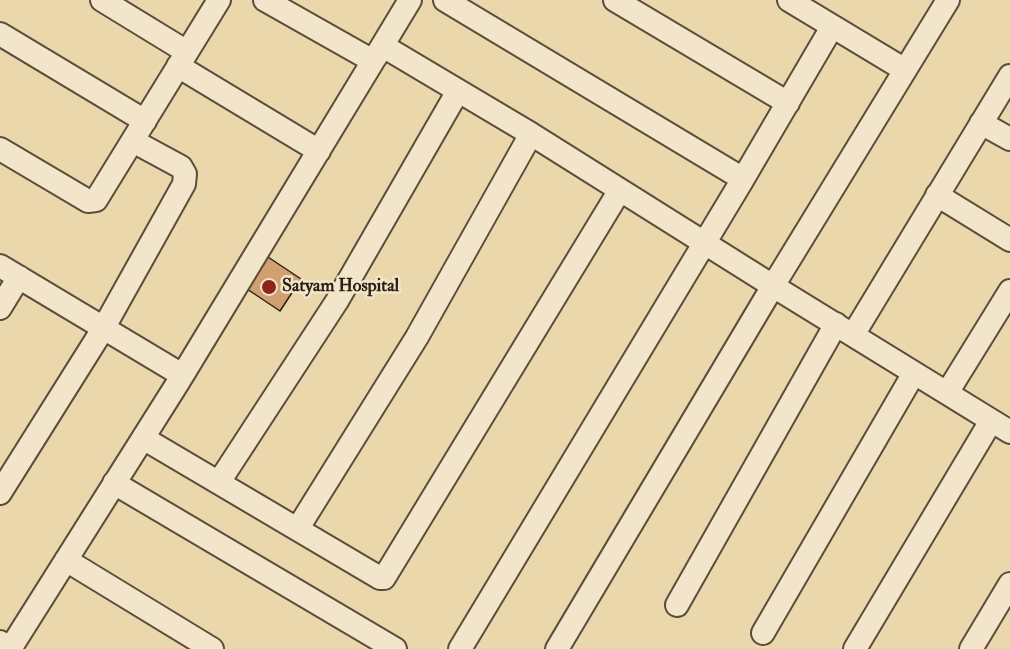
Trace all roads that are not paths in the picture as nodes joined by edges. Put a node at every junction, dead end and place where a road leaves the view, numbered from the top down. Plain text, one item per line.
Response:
1 (102, 0) edge
2 (219, 0) edge
3 (266, 0) edge
4 (410, 0) edge
5 (445, 0) edge
6 (615, 0) edge
7 (789, 0) edge
8 (948, 0) edge
9 (832, 27) junction
10 (0, 34) edge
11 (378, 54) junction
12 (182, 59) junction
13 (905, 70) junction
14 (1010, 76) edge
15 (458, 91) junction
16 (788, 103) junction
17 (145, 121) junction
18 (981, 123) junction
19 (531, 134) junction
20 (1010, 139) edge
21 (133, 141) junction
22 (0, 148) edge
23 (319, 151) junction
24 (743, 178) junction
25 (620, 190) junction
26 (936, 195) junction
27 (1010, 240) edge
28 (704, 243) junction
29 (10, 272) edge
30 (773, 286) junction
31 (1010, 291) edge
32 (0, 308) edge
33 (103, 329) junction
34 (844, 330) junction
35 (914, 373) junction
36 (182, 375) junction
37 (947, 393) junction
38 (1000, 426) edge
39 (143, 438) junction
40 (219, 482) junction
41 (114, 483) junction
42 (0, 493) edge
43 (298, 528) junction
44 (66, 560) junction
45 (1010, 584) edge
46 (677, 605) dead end
47 (763, 633) dead end
48 (0, 642) edge
49 (10, 649) edge
50 (212, 649) edge
51 (395, 649) edge
52 (460, 649) edge
53 (557, 649) edge
54 (855, 649) edge
55 (971, 649) edge

1 - 12 street
2 - 12 street
3 - 11 street
4 - 11 street
5 - 24 street
6 - 16 street
7 - 9 street
8 - 13 street
9 - 13 street
9 - 16 street
10 - 17 street
11 - 15 street
11 - 23 street
12 - 17 street
12 - 23 street
13 - 30 street
14 - 18 street
15 - 19 street
15 - 40 street
16 - 24 street
17 - 21 street
18 - 20 street
18 - 26 street
19 - 25 street
19 - 43 street
21 - 22 street
21 - 33 street
23 - 36 street
24 - 28 street
25 - 28 street
25 - 43 street
26 - 27 street
26 - 34 street
28 - 30 street
28 - 52 street
29 - 32 street
29 - 33 street
30 - 34 street
30 - 53 street
31 - 37 street
33 - 36 street
33 - 42 street
34 - 35 street
34 - 46 street
35 - 37 street
35 - 47 street
36 - 39 street
37 - 38 street
38 - 54 street
39 - 40 street
39 - 41 street
40 - 43 street
41 - 44 street
41 - 51 street
44 - 49 street
44 - 50 street
45 - 55 street
48 - 49 street

